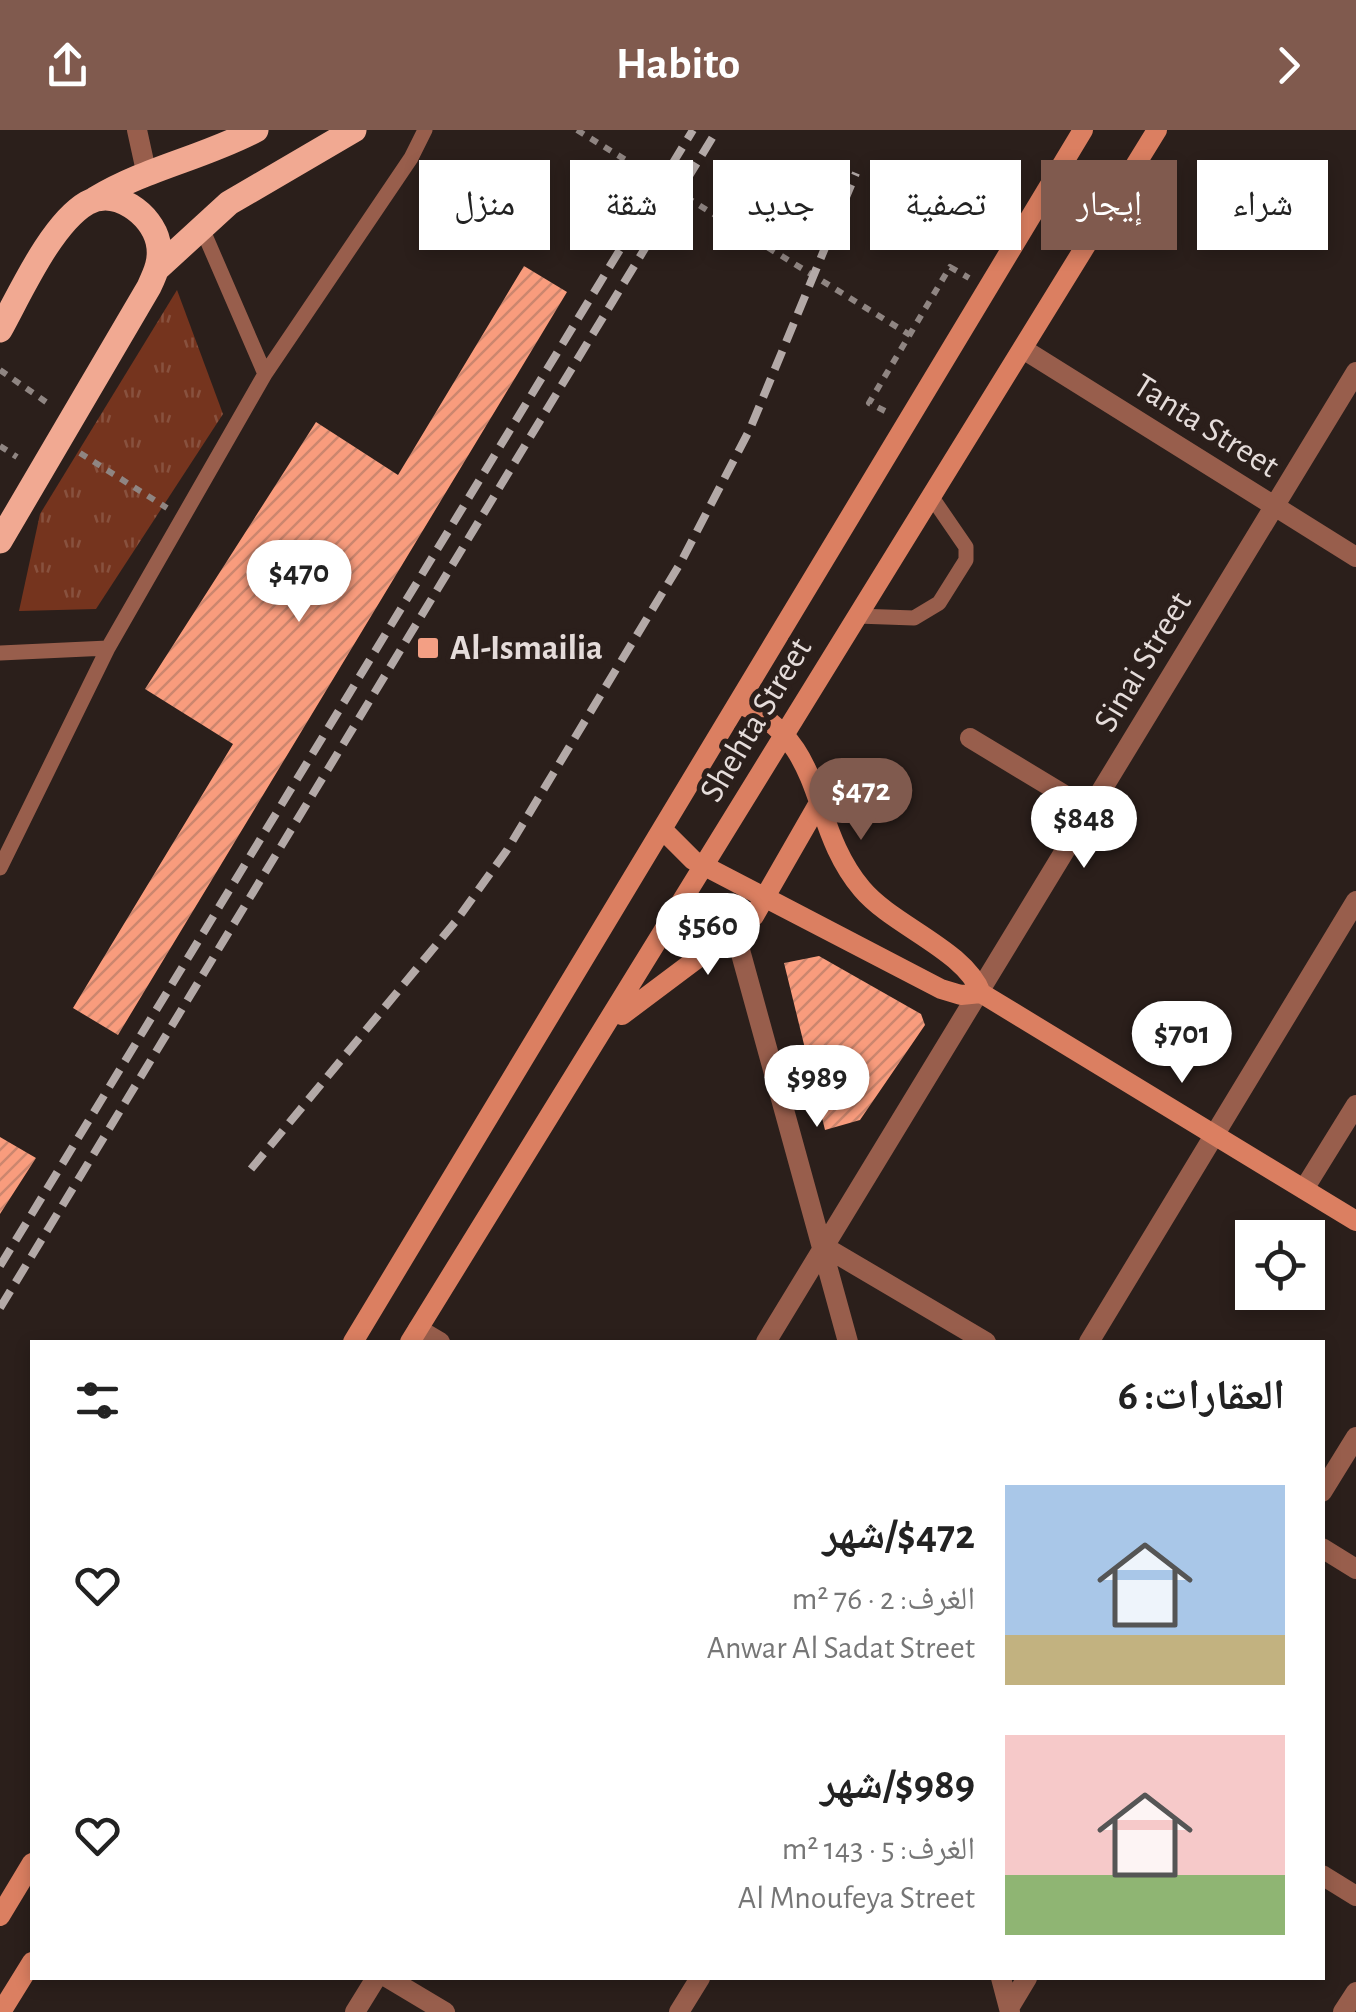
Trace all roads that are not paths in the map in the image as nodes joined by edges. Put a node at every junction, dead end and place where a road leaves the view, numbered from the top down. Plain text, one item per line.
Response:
1 (137, 130) edge
2 (256, 130) edge
3 (354, 130) edge
4 (426, 130) edge
5 (1083, 130) edge
6 (1156, 130) edge
7 (146, 172) junction
8 (96, 200) junction
9 (201, 226) junction
10 (158, 268) junction
11 (3, 320) edge
12 (1023, 349) junction
13 (1356, 372) edge
14 (265, 374) junction
15 (931, 496) junction
16 (1274, 508) junction
17 (0, 542) edge
18 (1356, 557) edge
19 (857, 616) junction
20 (108, 648) junction
21 (0, 654) edge
22 (740, 704) junction
23 (785, 732) junction
24 (970, 738) dead end
25 (820, 801) junction
26 (1091, 811) junction
27 (664, 830) junction
28 (706, 866) junction
29 (0, 868) edge
30 (767, 898) junction
31 (1356, 901) edge
32 (734, 932) junction
33 (981, 993) junction
34 (608, 1026) junction
35 (1356, 1105) edge
36 (1215, 1135) junction
37 (1304, 1189) junction
38 (1356, 1221) edge
39 (825, 1247) junction
40 (414, 1336) edge
41 (354, 1340) edge
42 (767, 1340) edge
43 (848, 1340) edge
44 (983, 1340) edge
45 (1090, 1340) edge
46 (1356, 1437) edge
47 (1325, 1487) edge
48 (1325, 1550) edge
49 (1356, 1569) edge
50 (30, 1867) edge
51 (1325, 1877) edge
52 (1356, 1896) edge
53 (1, 1914) edge
54 (30, 1965) edge
55 (375, 1980) edge
56 (391, 1980) edge
57 (699, 1980) edge
58 (1002, 1980) edge
59 (1026, 1980) edge
60 (1356, 1992) edge
61 (1009, 2010) edge
62 (2, 2012) edge
63 (356, 2012) edge
64 (445, 2012) edge
65 (679, 2012) edge
66 (1344, 2012) edge

1 - 7 street
2 - 7 main road
3 - 9 main road
4 - 14 lane
5 - 22 main road, Shehta Street
6 - 12 main road, Shehta Street
7 - 8 main road
8 - 10 main road
8 - 11 main road
9 - 10 main road
9 - 14 lane
10 - 17 main road
12 - 15 main road, Shehta Street
12 - 16 street, Tanta Street
13 - 16 street, Sinai Street
14 - 20 lane
15 - 19 main road, Shehta Street
15 - 19 lane
16 - 18 street, Tanta Street
16 - 26 street, Sinai Street
19 - 23 main road, Shehta Street
20 - 21 lane
20 - 29 lane
22 - 23 main road
22 - 27 main road, Shehta Street
23 - 25 main road
23 - 28 main road, Shehta Street
24 - 26 street
25 - 30 main road
25 - 33 main road
26 - 33 street, Sinai Street
27 - 28 main road
27 - 41 main road, Shehta Street
28 - 30 main road
28 - 34 main road, Shehta Street
30 - 32 main road
30 - 33 main road
31 - 36 street
32 - 34 main road
32 - 39 street
33 - 36 main road
33 - 39 street, Sinai Street
34 - 40 main road, Shehta Street
35 - 37 street
36 - 37 main road
36 - 45 street
37 - 38 main road
39 - 42 street, Sinai Street
39 - 43 street
39 - 44 street
46 - 47 street
48 - 49 street
50 - 53 main road
51 - 52 street
54 - 62 main road
55 - 63 street
56 - 64 street
57 - 65 street
58 - 61 street
59 - 61 street
60 - 66 street

